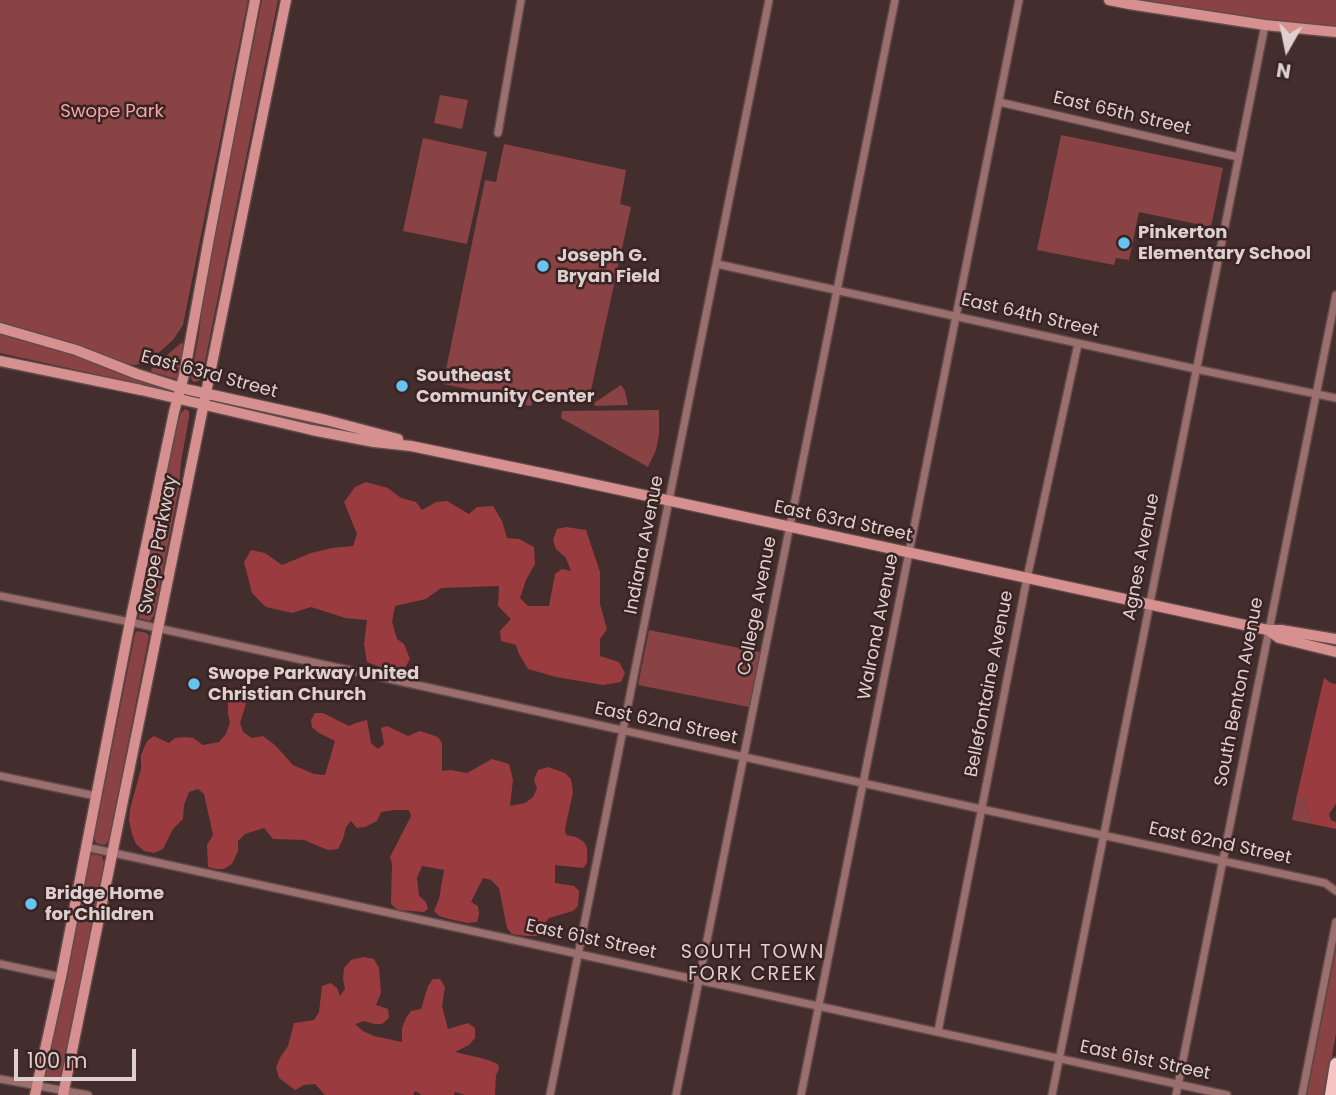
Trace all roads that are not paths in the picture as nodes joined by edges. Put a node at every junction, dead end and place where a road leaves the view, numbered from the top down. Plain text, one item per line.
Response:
1 (255, 0) edge
2 (286, 0) edge
3 (521, 0) edge
4 (769, 0) edge
5 (895, 0) edge
6 (1019, 0) edge
7 (1109, 0) edge
8 (1265, 25) junction
9 (1336, 32) edge
10 (999, 102) junction
11 (498, 133) dead end
12 (1238, 157) junction
13 (717, 264) junction
14 (838, 291) junction
15 (1336, 295) edge
16 (957, 317) junction
17 (0, 328) edge
18 (1078, 344) junction
19 (0, 361) edge
20 (1196, 369) junction
21 (181, 388) junction
22 (205, 394) junction
23 (1316, 394) junction
24 (1336, 398) edge
25 (178, 400) junction
26 (203, 405) junction
27 (411, 446) junction
28 (670, 501) junction
29 (790, 527) junction
30 (909, 552) junction
31 (1027, 578) junction
32 (0, 596) edge
33 (1148, 605) junction
34 (130, 622) junction
35 (159, 629) junction
36 (1268, 630) junction
37 (1336, 639) edge
38 (1336, 652) edge
39 (624, 730) junction
40 (744, 757) junction
41 (0, 776) edge
42 (863, 783) junction
43 (96, 796) junction
44 (981, 809) junction
45 (1103, 836) junction
46 (86, 847) junction
47 (113, 853) junction
48 (1222, 861) junction
49 (1336, 891) edge
50 (1336, 922) edge
51 (579, 954) junction
52 (0, 964) edge
53 (61, 977) junction
54 (699, 980) junction
55 (819, 1005) junction
56 (938, 1031) junction
57 (1059, 1058) junction
58 (1336, 1063) edge
59 (0, 1079) edge
60 (1178, 1084) junction
61 (36, 1091) edge
62 (64, 1092) edge
63 (88, 1095) edge
64 (550, 1095) edge
65 (676, 1095) edge
66 (801, 1095) edge
67 (1052, 1095) edge
68 (1175, 1095) edge
69 (1227, 1095) edge
70 (1302, 1095) edge
71 (1331, 1095) edge

1 - 21 main road, Swope Parkway
2 - 22 main road, Swope Parkway
3 - 11 street
4 - 13 street, Indiana Avenue
5 - 14 street, College Avenue
6 - 10 street, Walrond Avenue
7 - 8 main road
8 - 9 main road
8 - 12 street, Agnes Avenue
10 - 12 street, East 65th Street
10 - 16 street, Walrond Avenue
12 - 20 street, Agnes Avenue
13 - 14 street, East 64th Street
13 - 28 street, Indiana Avenue
14 - 16 street, East 64th Street
14 - 29 street, College Avenue
15 - 23 street, South Benton Avenue
16 - 18 street, East 64th Street
16 - 30 street, Walrond Avenue
17 - 21 main road, East 63rd Street
18 - 20 street, East 64th Street
18 - 31 street, Bellefontaine Avenue
19 - 25 main road, East 63rd Street
20 - 23 street, East 64th Street
20 - 33 street, Agnes Avenue
21 - 22 main road, East 63rd Street
21 - 25 main road, Swope Parkway
22 - 26 main road, Swope Parkway
22 - 27 main road, East 63rd Street
23 - 24 street, East 64th Street
23 - 36 street, South Benton Avenue
25 - 26 main road, East 63rd Street
25 - 34 main road, Swope Parkway
26 - 27 main road, East 63rd Street
26 - 35 main road, Swope Parkway
27 - 28 main road, East 63rd Street
28 - 29 main road, East 63rd Street
28 - 39 street, Indiana Avenue
29 - 30 main road, East 63rd Street
29 - 40 street, College Avenue
30 - 31 main road, East 63rd Street
30 - 42 street, Walrond Avenue
31 - 33 main road, East 63rd Street
31 - 44 street, Bellefontaine Avenue
32 - 34 street, East 62nd Street
33 - 36 main road, East 63rd Street
33 - 45 street, Agnes Avenue
34 - 35 street, East 62nd Street
34 - 43 main road, Swope Parkway
35 - 39 street, East 62nd Street
35 - 47 main road, Swope Parkway
36 - 37 main road, East 63rd Street
36 - 38 main road, East 63rd Street
36 - 48 street, South Benton Avenue
39 - 40 street, East 62nd Street
39 - 51 street, Indiana Avenue
40 - 42 street, East 62nd Street
40 - 54 street, College Avenue
41 - 43 street
42 - 44 street, East 62nd Street
42 - 55 street, Walrond Avenue
43 - 46 main road, Swope Parkway
44 - 45 street, East 62nd Street
44 - 56 street, Bellefontaine Avenue
45 - 48 street, East 62nd Street
45 - 57 street, Agnes Avenue
46 - 47 street, East 61st Street
46 - 53 main road, Swope Parkway
47 - 51 street, East 61st Street
47 - 62 main road, Swope Parkway
48 - 49 street, East 62nd Street
48 - 60 street, South Benton Avenue
50 - 70 street
51 - 54 street, East 61st Street
51 - 64 street, Indiana Avenue
52 - 53 street
53 - 61 main road, Swope Parkway
54 - 55 street, East 61st Street
54 - 65 street, College Avenue
55 - 56 street, East 61st Street
55 - 66 street, Walrond Avenue
56 - 57 street, East 61st Street
57 - 60 street, East 61st Street
57 - 67 street, Agnes Avenue
58 - 71 highway
59 - 61 street
60 - 68 street, South Benton Avenue
60 - 69 street, East 61st Street
61 - 62 street
62 - 63 street

